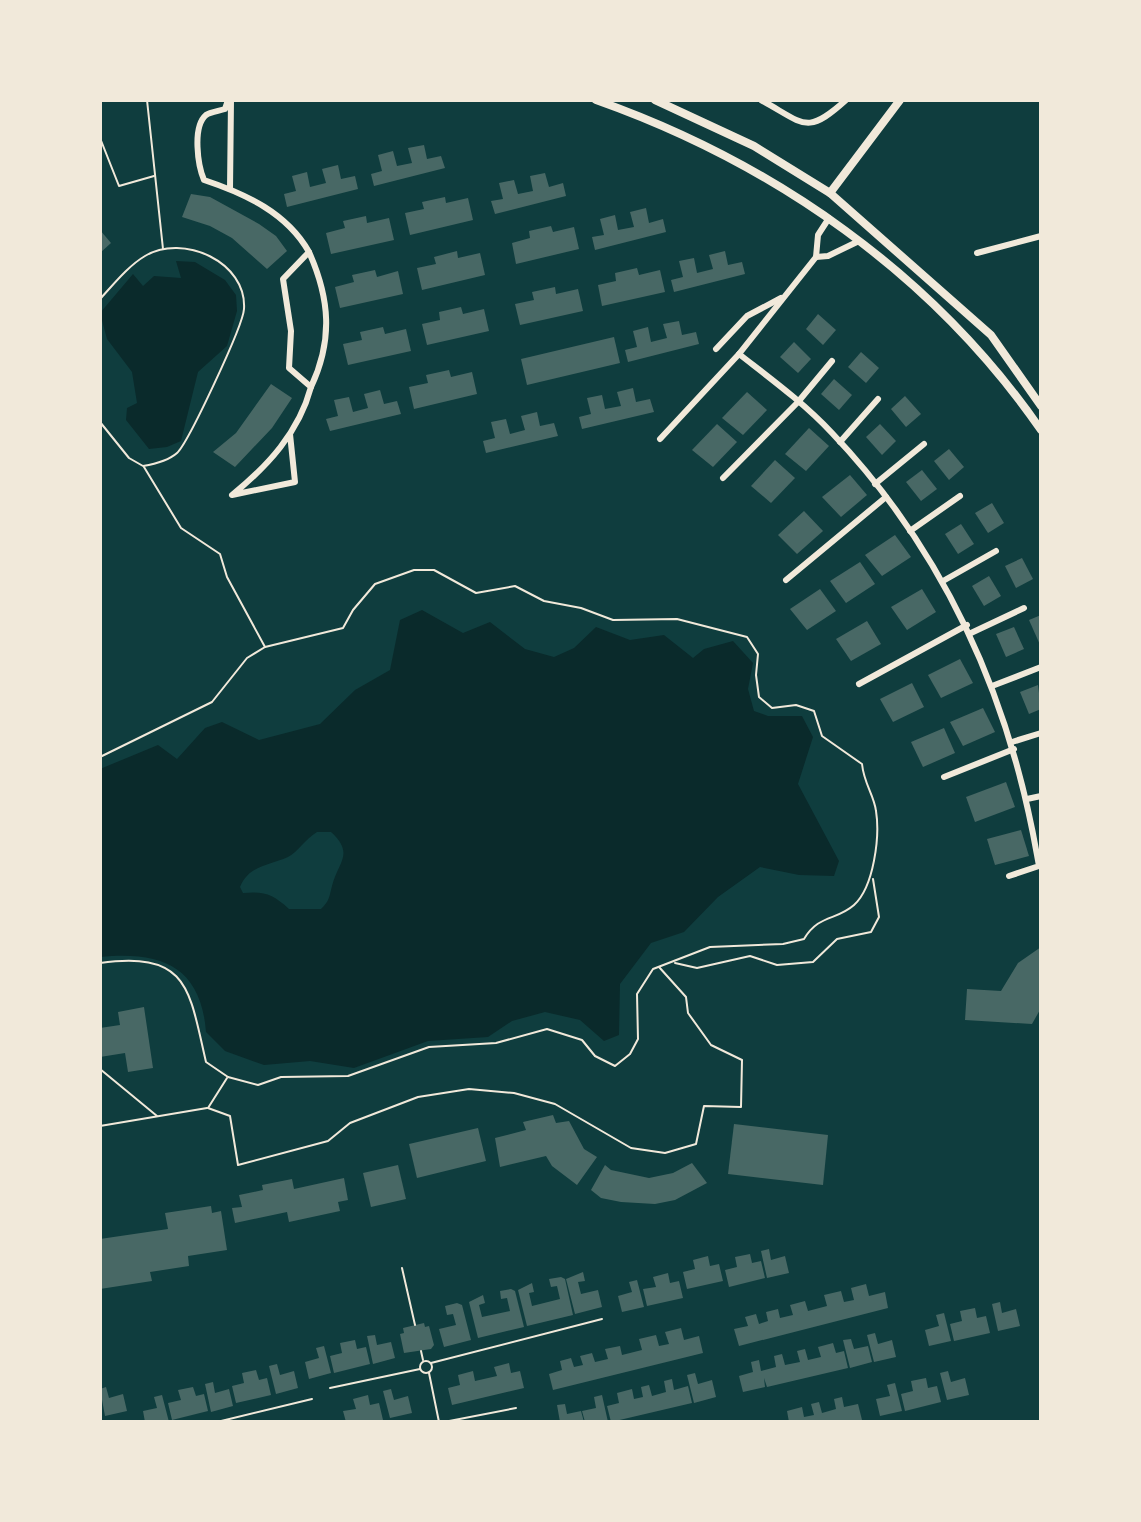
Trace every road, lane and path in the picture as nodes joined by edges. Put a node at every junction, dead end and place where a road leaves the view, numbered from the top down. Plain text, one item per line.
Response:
1 (147, 100) edge
2 (229, 100) edge
3 (596, 100) edge
4 (655, 100) edge
5 (761, 100) edge
6 (846, 100) edge
7 (900, 100) edge
8 (100, 138) edge
9 (155, 175) junction
10 (230, 189) junction
11 (830, 193) junction
12 (829, 218) junction
13 (1041, 236) edge
14 (860, 240) junction
15 (163, 249) junction
16 (309, 252) junction
17 (977, 253) dead end
18 (816, 257) junction
19 (785, 296) junction
20 (100, 299) edge
21 (716, 349) dead end
22 (739, 354) junction
23 (832, 361) dead end
24 (311, 387) junction
25 (878, 399) dead end
26 (798, 402) junction
27 (1041, 406) edge
28 (100, 422) edge
29 (1041, 430) edge
30 (290, 434) junction
31 (660, 439) dead end
32 (840, 442) junction
33 (924, 444) dead end
34 (143, 466) junction
35 (723, 478) dead end
36 (875, 484) junction
37 (960, 496) dead end
38 (886, 497) junction
39 (910, 531) junction
40 (996, 551) dead end
41 (786, 580) dead end
42 (943, 581) junction
43 (1024, 608) dead end
44 (967, 625) junction
45 (971, 633) junction
46 (265, 647) junction
47 (1041, 667) edge
48 (859, 684) dead end
49 (992, 686) junction
50 (1041, 733) edge
51 (1013, 745) junction
52 (100, 757) edge
53 (944, 777) dead end
54 (1041, 796) edge
55 (1027, 799) junction
56 (1039, 855) edge
57 (1009, 876) dead end
58 (872, 878) junction
59 (100, 963) edge
60 (675, 963) junction
61 (658, 966) junction
62 (100, 1069) edge
63 (228, 1077) junction
64 (208, 1108) junction
65 (158, 1116) junction
66 (100, 1126) edge
67 (402, 1268) dead end
68 (602, 1319) dead end
69 (415, 1325) dead end
70 (421, 1351) dead end
71 (424, 1361) junction
72 (431, 1363) junction
73 (420, 1369) junction
74 (429, 1373) junction
75 (330, 1388) dead end
76 (312, 1399) dead end
77 (516, 1408) dead end
78 (217, 1422) edge
79 (441, 1422) edge

1 - 9 path
2 - 10 street
2 - 10 street
3 - 12 street
4 - 11 street
5 - 6 street
7 - 11 street
8 - 9 path
9 - 15 path
10 - 16 street
11 - 27 street
12 - 14 street
12 - 18 street
13 - 17 street
14 - 18 street
14 - 29 street
15 - 20 path
15 - 34 path
16 - 24 street
16 - 24 street
18 - 19 street
19 - 21 street
19 - 22 street
22 - 26 street
22 - 31 street
23 - 26 street
24 - 30 street
25 - 32 street
26 - 32 street
26 - 35 street
28 - 34 path
30 - 30 street
32 - 36 street
33 - 36 street
34 - 46 path
36 - 38 street
37 - 39 street
38 - 39 street
38 - 41 street
39 - 42 street
40 - 42 street
42 - 44 street
43 - 45 street
44 - 45 street
44 - 48 street
45 - 49 street
46 - 52 path
46 - 58 path
47 - 49 street
49 - 51 street
50 - 51 street
51 - 53 street
51 - 55 street
54 - 55 street
55 - 56 street
56 - 57 street
58 - 60 path
58 - 60 path
59 - 63 path
60 - 61 path
61 - 63 path
61 - 64 path
62 - 65 path
63 - 64 path
64 - 65 path
65 - 66 path
67 - 69 path
68 - 72 path
70 - 71 path
71 - 72 path
71 - 73 path
72 - 74 path
73 - 74 path
73 - 75 path
74 - 79 path
76 - 78 path
77 - 79 path

